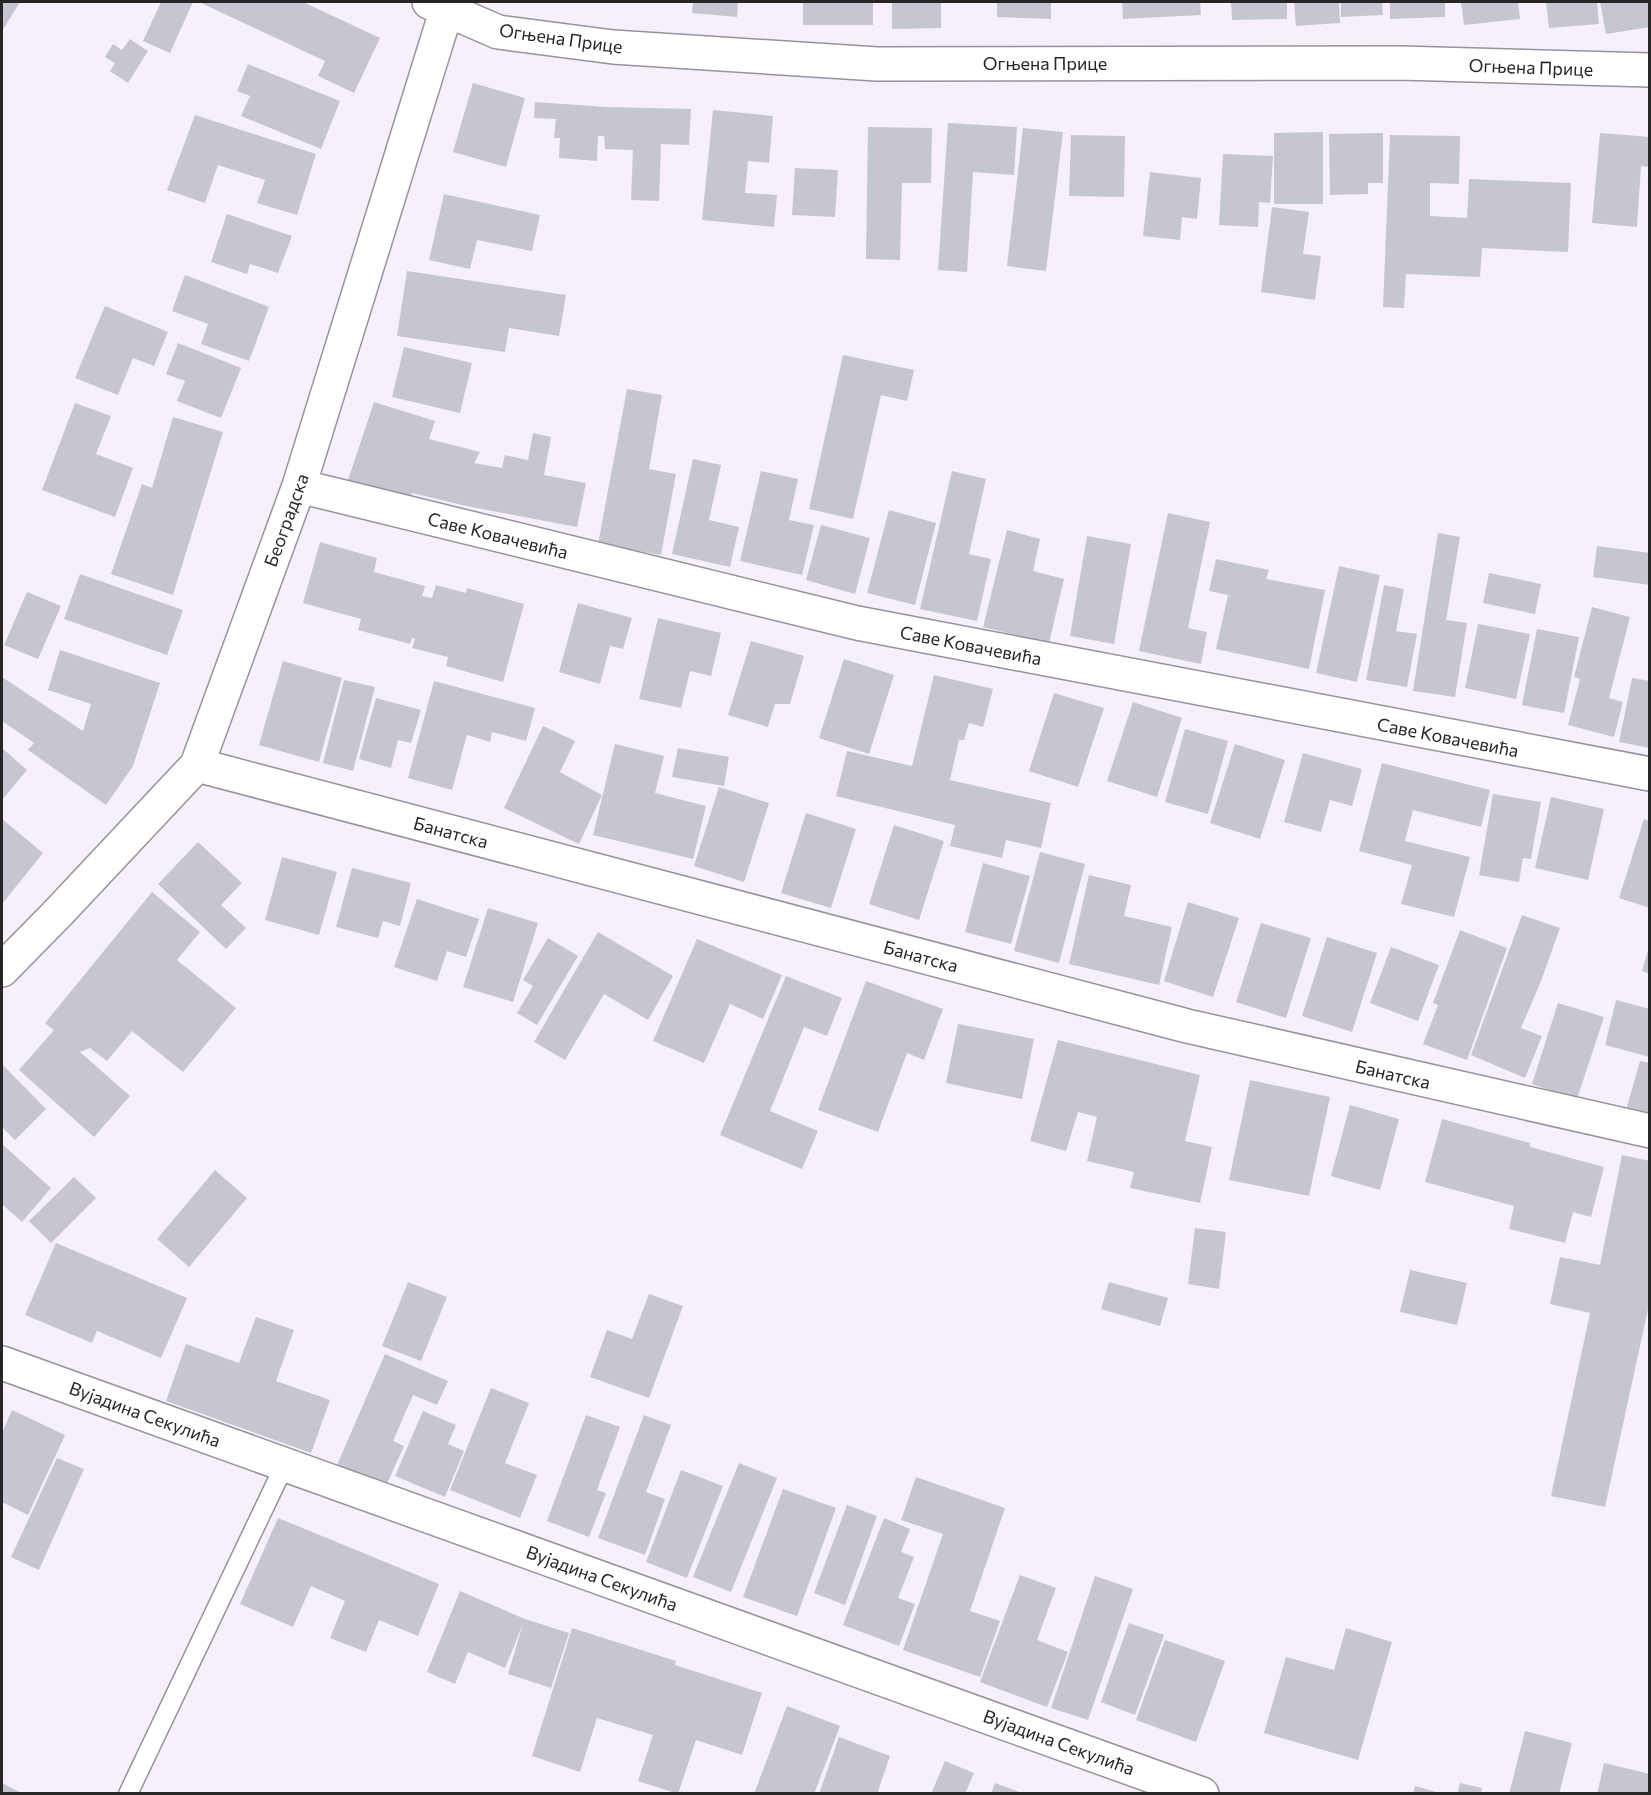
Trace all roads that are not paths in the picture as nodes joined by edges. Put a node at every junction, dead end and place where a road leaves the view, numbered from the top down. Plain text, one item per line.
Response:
1 (442, 4) edge
2 (1650, 70) edge
3 (299, 486) junction
4 (197, 765) junction
5 (1650, 774) edge
6 (2, 970) edge
7 (1650, 1131) edge
8 (2, 1363) edge
9 (285, 1464) junction
10 (128, 1794) edge
11 (1202, 1794) edge

1 - 2 street, Огњена Прице
1 - 3 street, Београдска
3 - 4 street, Београдска
3 - 5 street, Саве Ковачевића
4 - 6 street, Београдска
4 - 7 street, Банатска
8 - 9 street, Вујадина Секулића
9 - 10 lane
9 - 11 street, Вујадина Секулића

